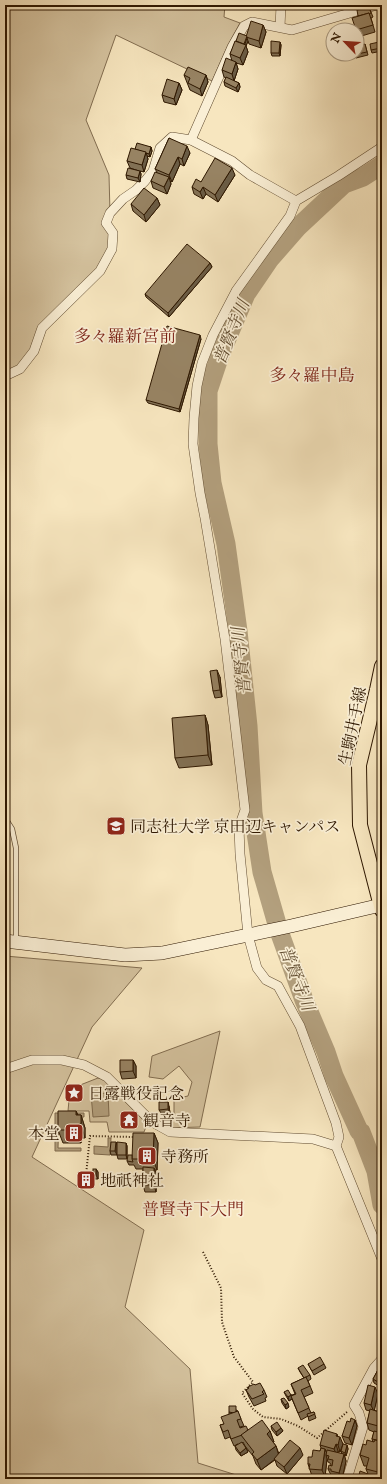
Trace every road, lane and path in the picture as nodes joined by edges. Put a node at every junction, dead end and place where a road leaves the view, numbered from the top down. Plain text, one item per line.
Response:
1 (281, 5) edge
2 (377, 5) edge
3 (280, 27) junction
4 (191, 140) junction
5 (382, 147) edge
6 (296, 201) junction
7 (5, 376) edge
8 (382, 666) edge
9 (5, 818) edge
10 (381, 907) edge
11 (252, 934) junction
12 (11, 942) edge
13 (5, 1068) edge
14 (137, 1137) edge
15 (336, 1146) junction
16 (86, 1176) edge
17 (203, 1252) dead end
18 (382, 1259) edge
19 (382, 1359) edge
20 (354, 1406) junction
21 (347, 1479) edge

1 - 3 street
2 - 3 street
3 - 4 street
4 - 6 street
4 - 7 street
5 - 6 street
6 - 11 street
8 - 10 main road, 生駒井手線
9 - 12 lane
10 - 11 street
11 - 12 street
11 - 15 street
13 - 15 street
14 - 16 path
15 - 18 street
17 - 20 path
19 - 20 street
20 - 21 street

